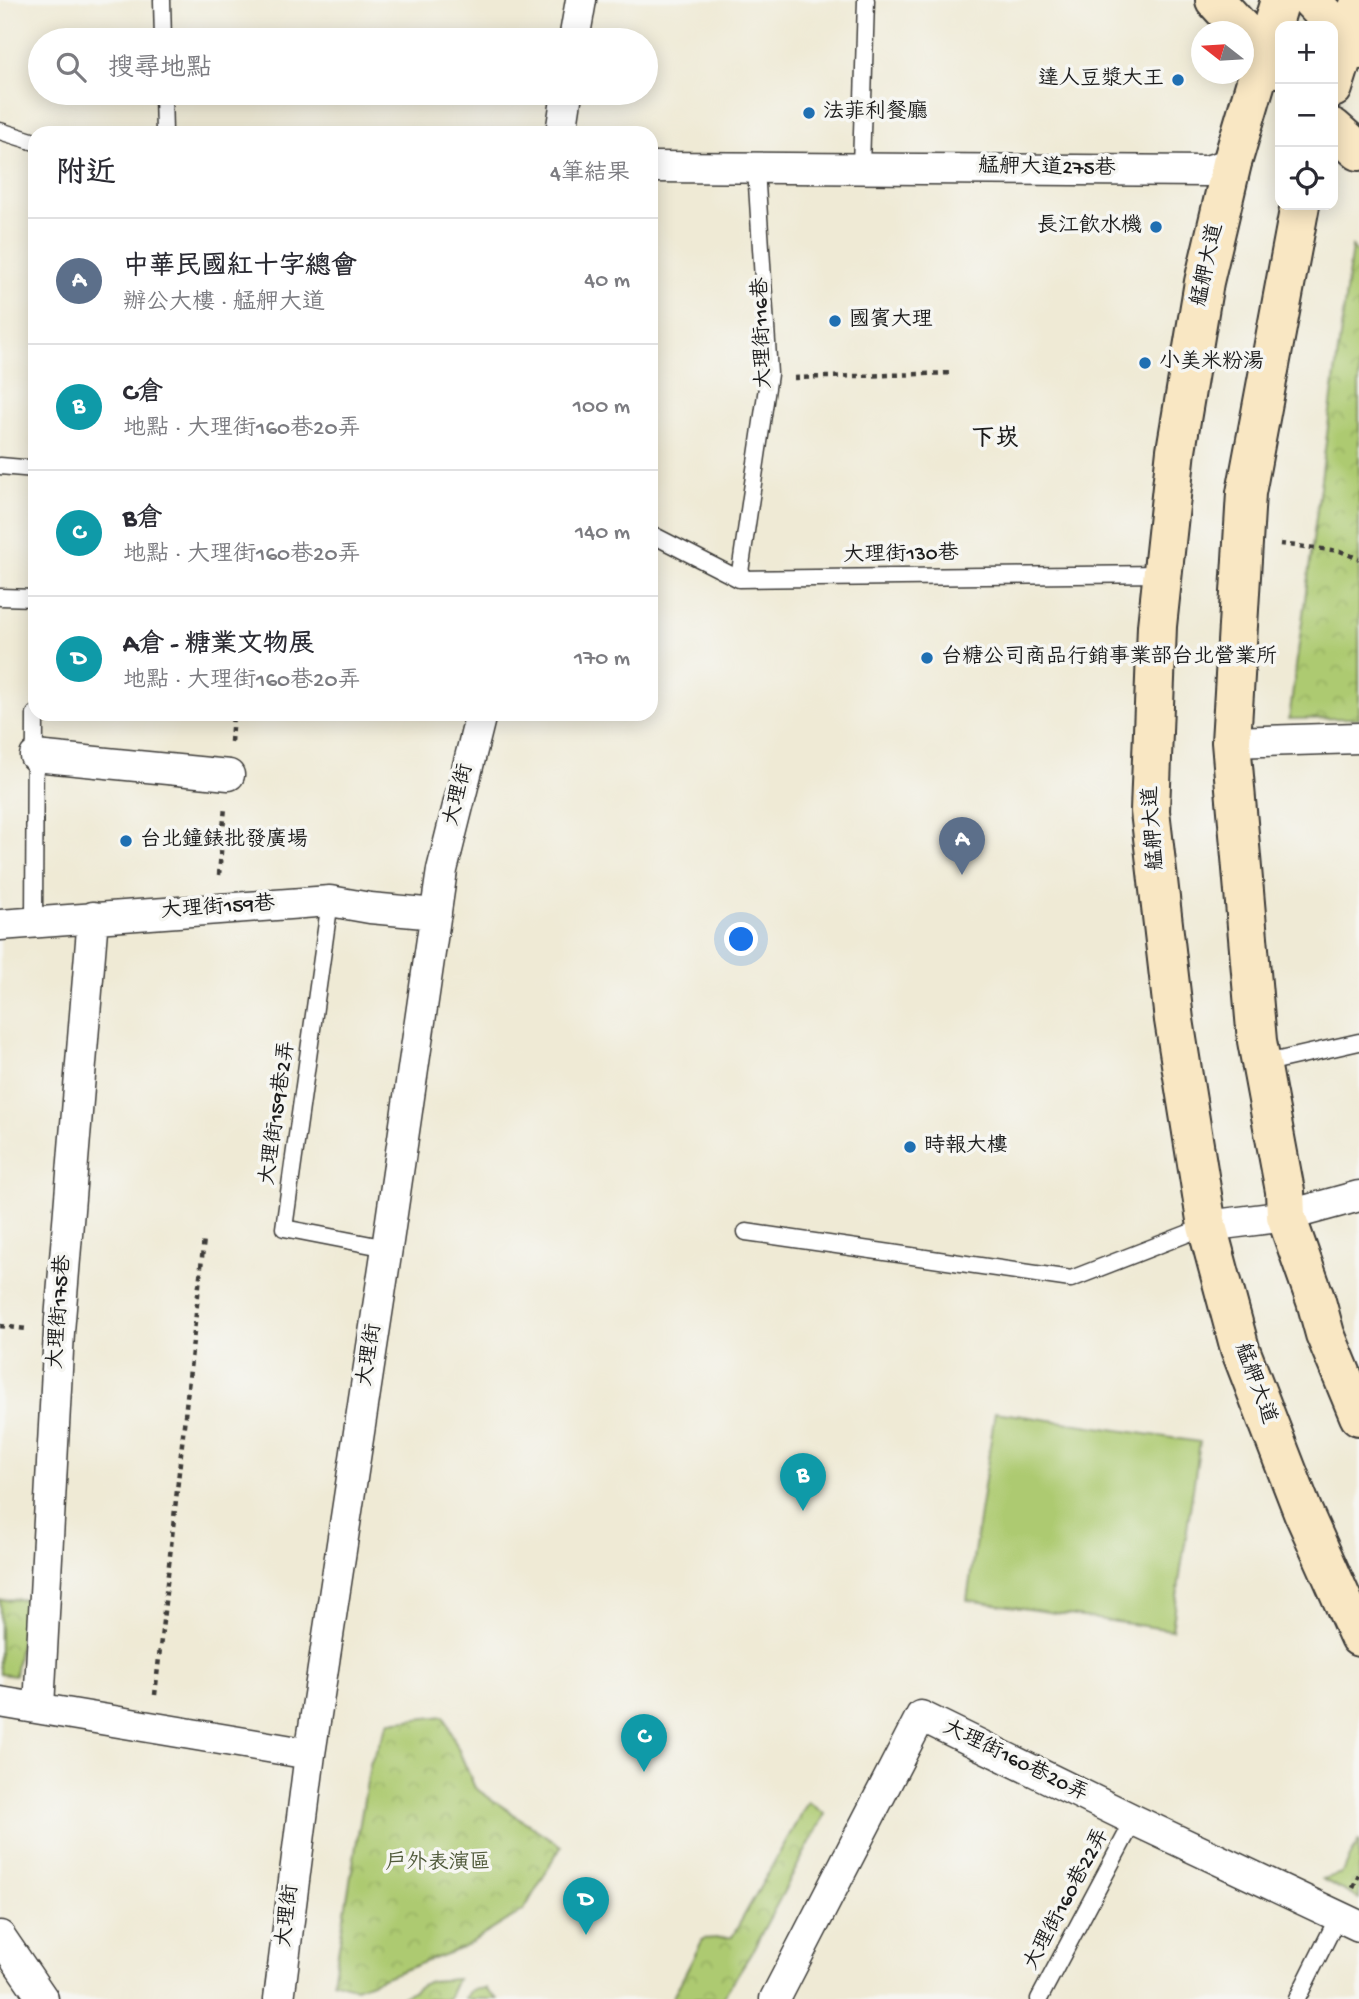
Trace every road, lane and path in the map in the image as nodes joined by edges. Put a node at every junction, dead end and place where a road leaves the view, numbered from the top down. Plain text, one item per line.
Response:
1 (162, 0) edge
2 (581, 0) edge
3 (866, 0) edge
4 (1215, 0) edge
5 (1280, 0) edge
6 (1311, 0) edge
7 (163, 28) edge
8 (577, 28) edge
9 (1355, 32) edge
10 (1273, 63) edge
11 (1335, 84) edge
12 (163, 105) edge
13 (565, 105) edge
14 (164, 126) edge
15 (562, 126) edge
16 (0, 131) edge
17 (1338, 132) edge
18 (28, 140) edge
19 (1359, 150) edge
20 (1232, 163) junction
21 (658, 167) edge
22 (861, 167) junction
23 (756, 169) junction
24 (1299, 210) edge
25 (953, 373) dead end
26 (769, 378) junction
27 (0, 466) edge
28 (28, 468) edge
29 (658, 538) edge
30 (1244, 540) junction
31 (1359, 559) edge
32 (1162, 574) junction
33 (739, 579) junction
34 (0, 597) edge
35 (28, 598) edge
36 (36, 721) edge
37 (479, 721) edge
38 (1359, 738) edge
39 (1231, 742) junction
40 (35, 756) junction
41 (229, 775) dead end
42 (330, 901) junction
43 (436, 914) junction
44 (93, 917) junction
45 (34, 922) junction
46 (0, 925) edge
47 (1359, 1042) edge
48 (1259, 1065) junction
49 (1359, 1196) edge
50 (1286, 1216) junction
51 (1207, 1226) junction
52 (746, 1232) dead end
53 (204, 1239) dead end
54 (387, 1248) junction
55 (1359, 1416) edge
56 (1359, 1637) edge
57 (0, 1702) edge
58 (38, 1707) junction
59 (152, 1727) junction
60 (310, 1754) junction
61 (1134, 1820) junction
62 (1349, 1921) edge
63 (0, 1937) edge
64 (43, 1999) edge
65 (279, 1999) edge
66 (775, 1999) edge
67 (1039, 1999) edge
68 (1297, 1999) edge

1 - 7 lane
2 - 8 street
3 - 22 lane
4 - 10 main road
5 - 10 main road, 艋舺大道
6 - 9 main road
9 - 11 main road
10 - 20 main road, 艋舺大道
12 - 14 lane
13 - 15 street
16 - 18 lane
17 - 19 main road
20 - 22 street, 艋舺大道275巷
20 - 32 main road, 艋舺大道
21 - 23 street
22 - 23 street
23 - 26 lane, 大理街116巷
24 - 30 main road
25 - 26 path
26 - 33 lane, 大理街116巷
27 - 28 lane
29 - 33 lane, 大理街130巷
30 - 31 path
30 - 39 main road
32 - 33 lane, 大理街130巷
32 - 51 main road, 艋舺大道
34 - 35 lane
36 - 40 lane
37 - 43 street, 大理街
38 - 39 street
39 - 48 main road
40 - 41 street
40 - 45 lane
42 - 43 street, 大理街159巷
42 - 44 street, 大理街159巷
42 - 54 lane, 大理街159巷2弄
43 - 54 street, 大理街
44 - 45 street, 大理街159巷
44 - 58 street, 大理街175巷
45 - 46 street, 大理街159巷
47 - 48 lane
48 - 50 main road
49 - 50 street
50 - 51 street
50 - 55 main road
51 - 52 lane
51 - 56 main road, 艋舺大道
53 - 59 path
54 - 60 street, 大理街
57 - 58 street
58 - 59 street
59 - 60 street
60 - 65 street, 大理街
61 - 62 street, 大理街160巷20弄
61 - 66 street, 大理街160巷20弄
61 - 67 lane, 大理街160巷22弄
62 - 68 lane
63 - 64 street

